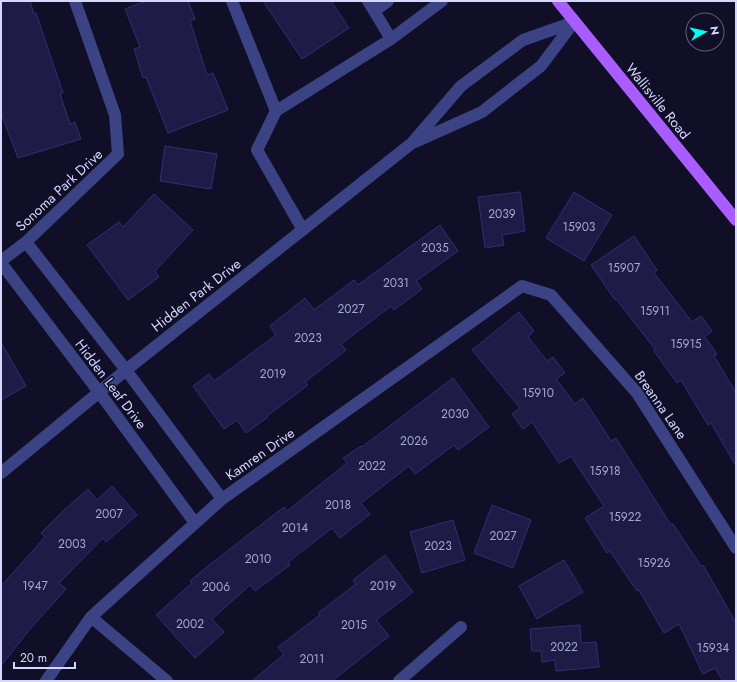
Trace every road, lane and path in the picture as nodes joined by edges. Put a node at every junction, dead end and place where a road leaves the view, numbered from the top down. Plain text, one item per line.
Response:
1 (75, 1) edge
2 (232, 1) edge
3 (388, 1) edge
4 (442, 1) edge
5 (558, 1) edge
6 (371, 6) edge
7 (574, 22) junction
8 (391, 39) junction
9 (276, 111) junction
10 (412, 143) junction
11 (736, 220) edge
12 (303, 230) junction
13 (26, 242) junction
14 (1, 262) edge
15 (522, 286) joint
16 (126, 370) junction
17 (99, 392) junction
18 (1, 473) edge
19 (222, 499) junction
20 (195, 523) junction
21 (736, 548) edge
22 (91, 617) junction
23 (461, 627) dead end
24 (46, 681) edge
25 (167, 681) edge
26 (399, 681) edge

1 - 13 street, Sonoma Park Drive
2 - 9 street
3 - 6 street
4 - 8 street
5 - 7 main road, Wallisville Road
6 - 8 street
7 - 10 street, Hidden Park Drive
7 - 10 street, Hidden Park Drive
7 - 11 main road, Wallisville Road
8 - 9 street
9 - 12 street
10 - 12 street, Hidden Park Drive
12 - 16 street, Hidden Park Drive
13 - 14 street, Sonoma Park Drive
13 - 16 street, Hidden Leaf Drive
14 - 17 street, Hidden Leaf Drive
15 - 19 street, Kamren Drive
15 - 21 street, Breanna Lane
16 - 17 street, Hidden Park Drive
16 - 19 street, Hidden Leaf Drive
17 - 18 street, Hidden Park Drive
17 - 20 street, Hidden Leaf Drive
19 - 20 street, Kamren Drive
20 - 22 street, Kamren Drive
22 - 24 street, Kamren Drive
22 - 25 street
23 - 26 street

